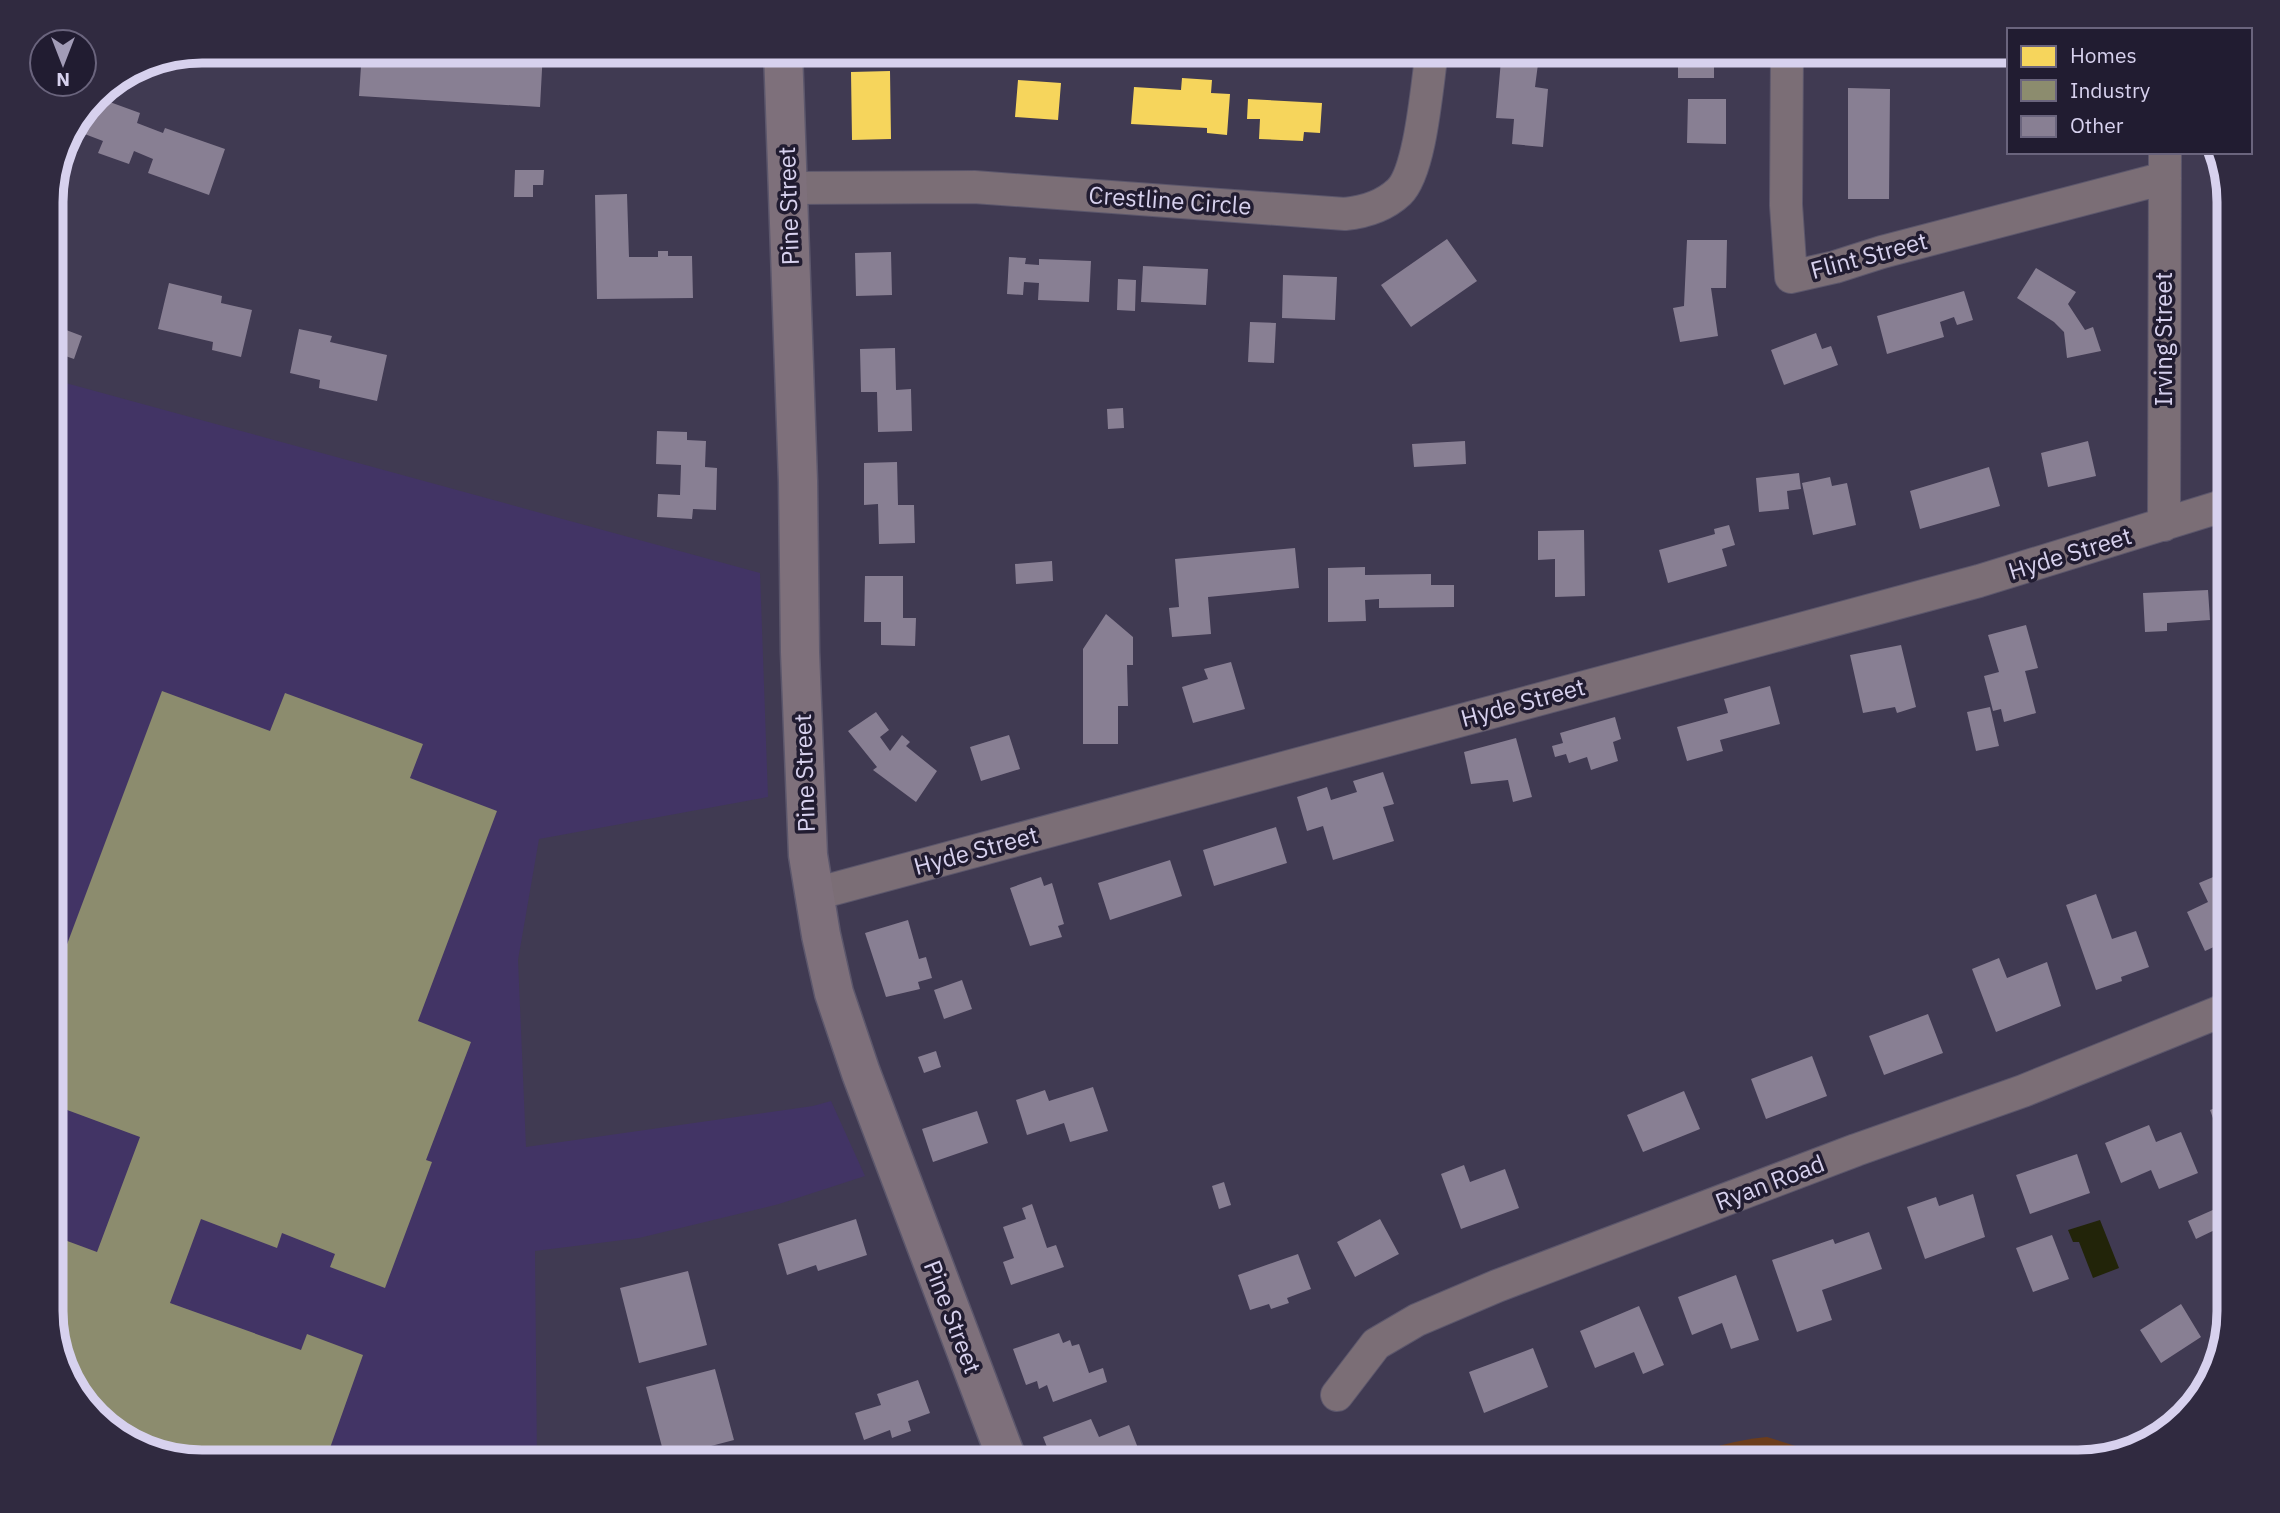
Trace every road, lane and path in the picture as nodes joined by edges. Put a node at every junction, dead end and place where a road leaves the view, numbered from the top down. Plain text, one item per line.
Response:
1 (783, 63) edge
2 (1430, 63) edge
3 (1787, 63) edge
4 (2165, 165) edge
5 (788, 188) junction
6 (2217, 508) edge
7 (2164, 525) junction
8 (815, 894) junction
9 (2217, 1013) edge
10 (1337, 1395) dead end
11 (1003, 1450) edge

1 - 5 street, Pine Street
2 - 5 street, Crestline Circle
3 - 4 street, Flint Street
4 - 7 street, Irving Street
5 - 8 street, Pine Street
6 - 7 street, Hyde Street
7 - 8 street, Hyde Street
8 - 11 street, Pine Street
9 - 10 street, Ryan Road

